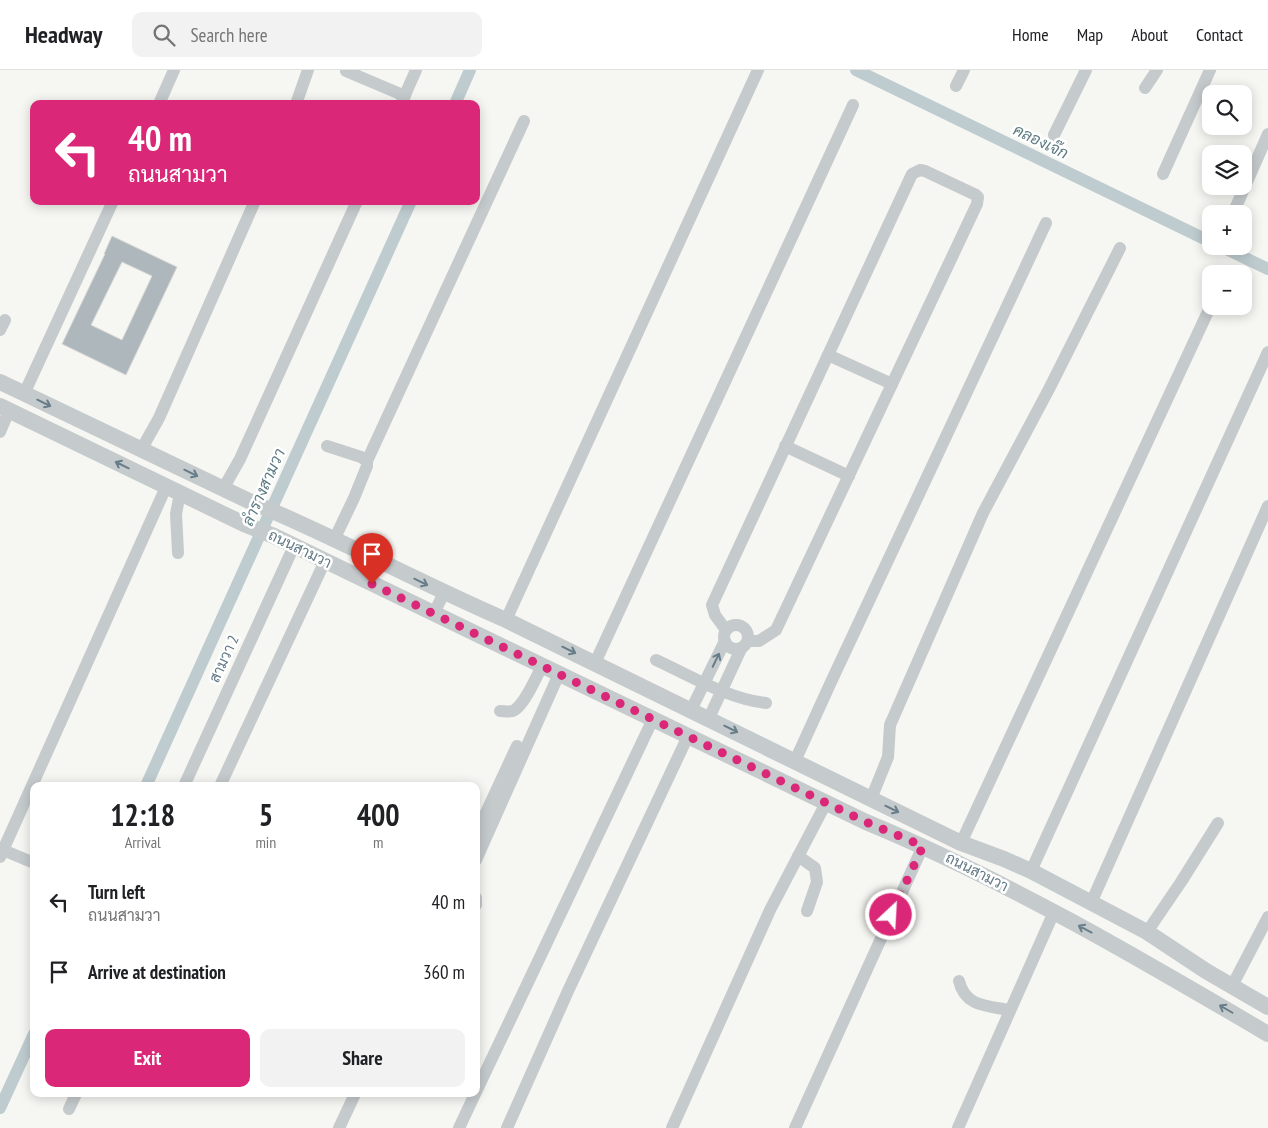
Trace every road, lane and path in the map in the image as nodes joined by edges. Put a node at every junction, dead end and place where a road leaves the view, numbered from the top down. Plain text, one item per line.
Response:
1 (174, 70) edge
2 (308, 70) edge
3 (416, 70) edge
4 (758, 70) edge
5 (964, 70) edge
6 (1086, 70) edge
7 (1157, 70) edge
8 (1210, 70) edge
9 (346, 72) dead end
10 (956, 86) dead end
11 (1145, 88) dead end
12 (161, 100) edge
13 (297, 100) edge
14 (403, 100) edge
15 (853, 105) dead end
16 (524, 122) dead end
17 (1268, 134) edge
18 (1054, 135) dead end
19 (1163, 174) dead end
20 (111, 205) edge
21 (253, 205) edge
22 (355, 205) edge
23 (1237, 205) edge
24 (1046, 223) dead end
25 (1120, 248) dead end
26 (1206, 315) edge
27 (1268, 352) edge
28 (828, 355) junction
29 (0, 382) edge
30 (892, 384) junction
31 (24, 394) junction
32 (5, 409) edge
33 (0, 432) edge
34 (327, 446) dead end
35 (784, 446) junction
36 (142, 450) junction
37 (367, 461) junction
38 (849, 476) junction
39 (223, 489) junction
40 (173, 490) junction
41 (1268, 506) edge
42 (334, 540) junction
43 (294, 546) junction
44 (178, 553) dead end
45 (325, 561) junction
46 (444, 593) junction
47 (434, 613) junction
48 (506, 620) junction
49 (725, 635) junction
50 (744, 645) junction
51 (656, 660) dead end
52 (595, 663) junction
53 (551, 670) junction
54 (704, 683) junction
55 (722, 690) junction
56 (766, 703) dead end
57 (691, 710) junction
58 (500, 711) dead end
59 (709, 718) junction
60 (653, 719) junction
61 (688, 736) junction
62 (791, 759) junction
63 (35, 782) edge
64 (186, 782) edge
65 (222, 782) edge
66 (30, 794) edge
67 (871, 799) junction
68 (826, 803) junction
69 (1218, 824) dead end
70 (480, 825) edge
71 (961, 843) junction
72 (923, 846) junction
73 (480, 850) edge
74 (2, 853) edge
75 (798, 856) junction
76 (30, 862) edge
77 (1031, 871) junction
78 (1091, 903) junction
79 (807, 911) dead end
80 (1054, 912) junction
81 (1268, 917) edge
82 (1147, 932) junction
83 (959, 981) dead end
84 (1232, 986) junction
85 (1268, 1007) edge
86 (1010, 1010) junction
87 (1266, 1028) edge
88 (480, 1085) edge
89 (74, 1097) edge
90 (354, 1097) edge
91 (474, 1097) edge
92 (69, 1108) dead end
93 (339, 1128) edge
94 (459, 1128) edge
95 (507, 1128) edge
96 (672, 1128) edge
97 (795, 1128) edge
98 (958, 1128) edge

1 - 12 street
2 - 13 street
3 - 14 street
4 - 48 street
5 - 10 street
6 - 18 street
7 - 11 street
8 - 19 street
9 - 14 street
15 - 52 street
16 - 37 street
17 - 23 street
20 - 31 street
21 - 36 street
22 - 39 street
24 - 62 street
25 - 67 street
26 - 71 street
27 - 77 street
28 - 30 street
28 - 30 street
28 - 35 street
29 - 31 street, ถนนสามวา
30 - 38 street
31 -> 36 street, ถนนสามวา
32 - 33 street
40 -> 32 street, ถนนสามวา
34 - 37 street
35 - 38 street
35 - 49 street
36 -> 39 street, ถนนสามวา
37 - 42 street
38 - 50 street
39 - 42 street, ถนนสามวา
40 - 43 street, ถนนสามวา
40 - 44 street
40 - 63 street
41 - 78 street
42 -> 46 street, ถนนสามวา
43 - 45 street, ถนนสามวา
43 - 64 street, สามวา 2
45 - 47 street, ถนนสามวา
45 - 65 street
46 - 47 street
46 - 48 street, ถนนสามวา
47 - 53 street, ถนนสามวา
48 -> 52 street, ถนนสามวา
49 - 50 street
49 - 50 street
54 -> 49 street
50 - 55 street
51 - 54 street
52 - 57 street, ถนนสามวา
53 - 58 street
53 - 60 street, ถนนสามวา
53 - 70 street
53 - 73 street
54 - 55 street
54 - 57 street
55 - 56 street
55 - 59 street
57 - 59 street, ถนนสามวา
59 -> 62 street, ถนนสามวา
60 - 61 street, ถนนสามวา
60 - 88 street
61 - 68 street, ถนนสามวา
61 - 95 street
62 - 67 street, ถนนสามวา
66 - 74 street
67 -> 71 street, ถนนสามวา
68 - 72 street, ถนนสามวา
68 - 75 street
69 - 82 street
71 - 77 street, ถนนสามวา
72 - 80 street, ถนนสามวา
72 - 97 street
74 - 76 street
75 - 79 street
75 - 96 street
77 - 78 street, ถนนสามวา
78 - 82 street, ถนนสามวา
80 - 86 street
87 -> 80 street, ถนนสามวา
81 - 84 street
82 - 84 street, ถนนสามวา
83 - 86 street
84 - 85 street, ถนนสามวา
86 - 98 street
89 - 92 street
90 - 93 street
91 - 94 street

